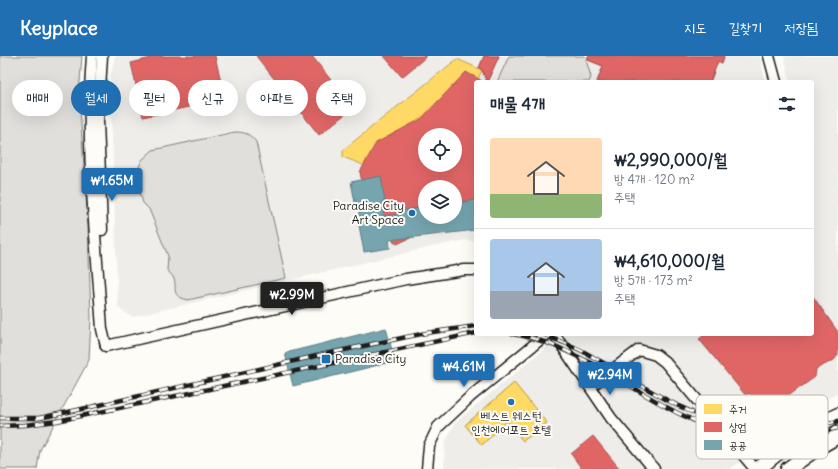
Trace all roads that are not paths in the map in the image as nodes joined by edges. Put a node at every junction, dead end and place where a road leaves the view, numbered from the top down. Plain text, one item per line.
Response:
1 (92, 56) edge
2 (102, 56) edge
3 (770, 56) edge
4 (776, 80) edge
5 (474, 270) edge
6 (545, 336) edge
7 (555, 336) edge
8 (106, 346) junction
9 (591, 386) junction
10 (696, 398) edge
11 (838, 415) edge
12 (828, 420) edge
13 (838, 436) edge
14 (828, 442) edge
15 (748, 459) edge
16 (770, 459) edge
17 (802, 459) edge
18 (427, 469) edge
19 (654, 469) edge
20 (757, 469) edge
21 (788, 469) edge

1 - 8 street
2 - 8 street
3 - 4 street
5 - 8 street
6 - 18 street
7 - 9 street
9 - 10 street
9 - 19 street
11 - 12 street
13 - 14 street
15 - 20 street
16 - 20 street
17 - 21 street

